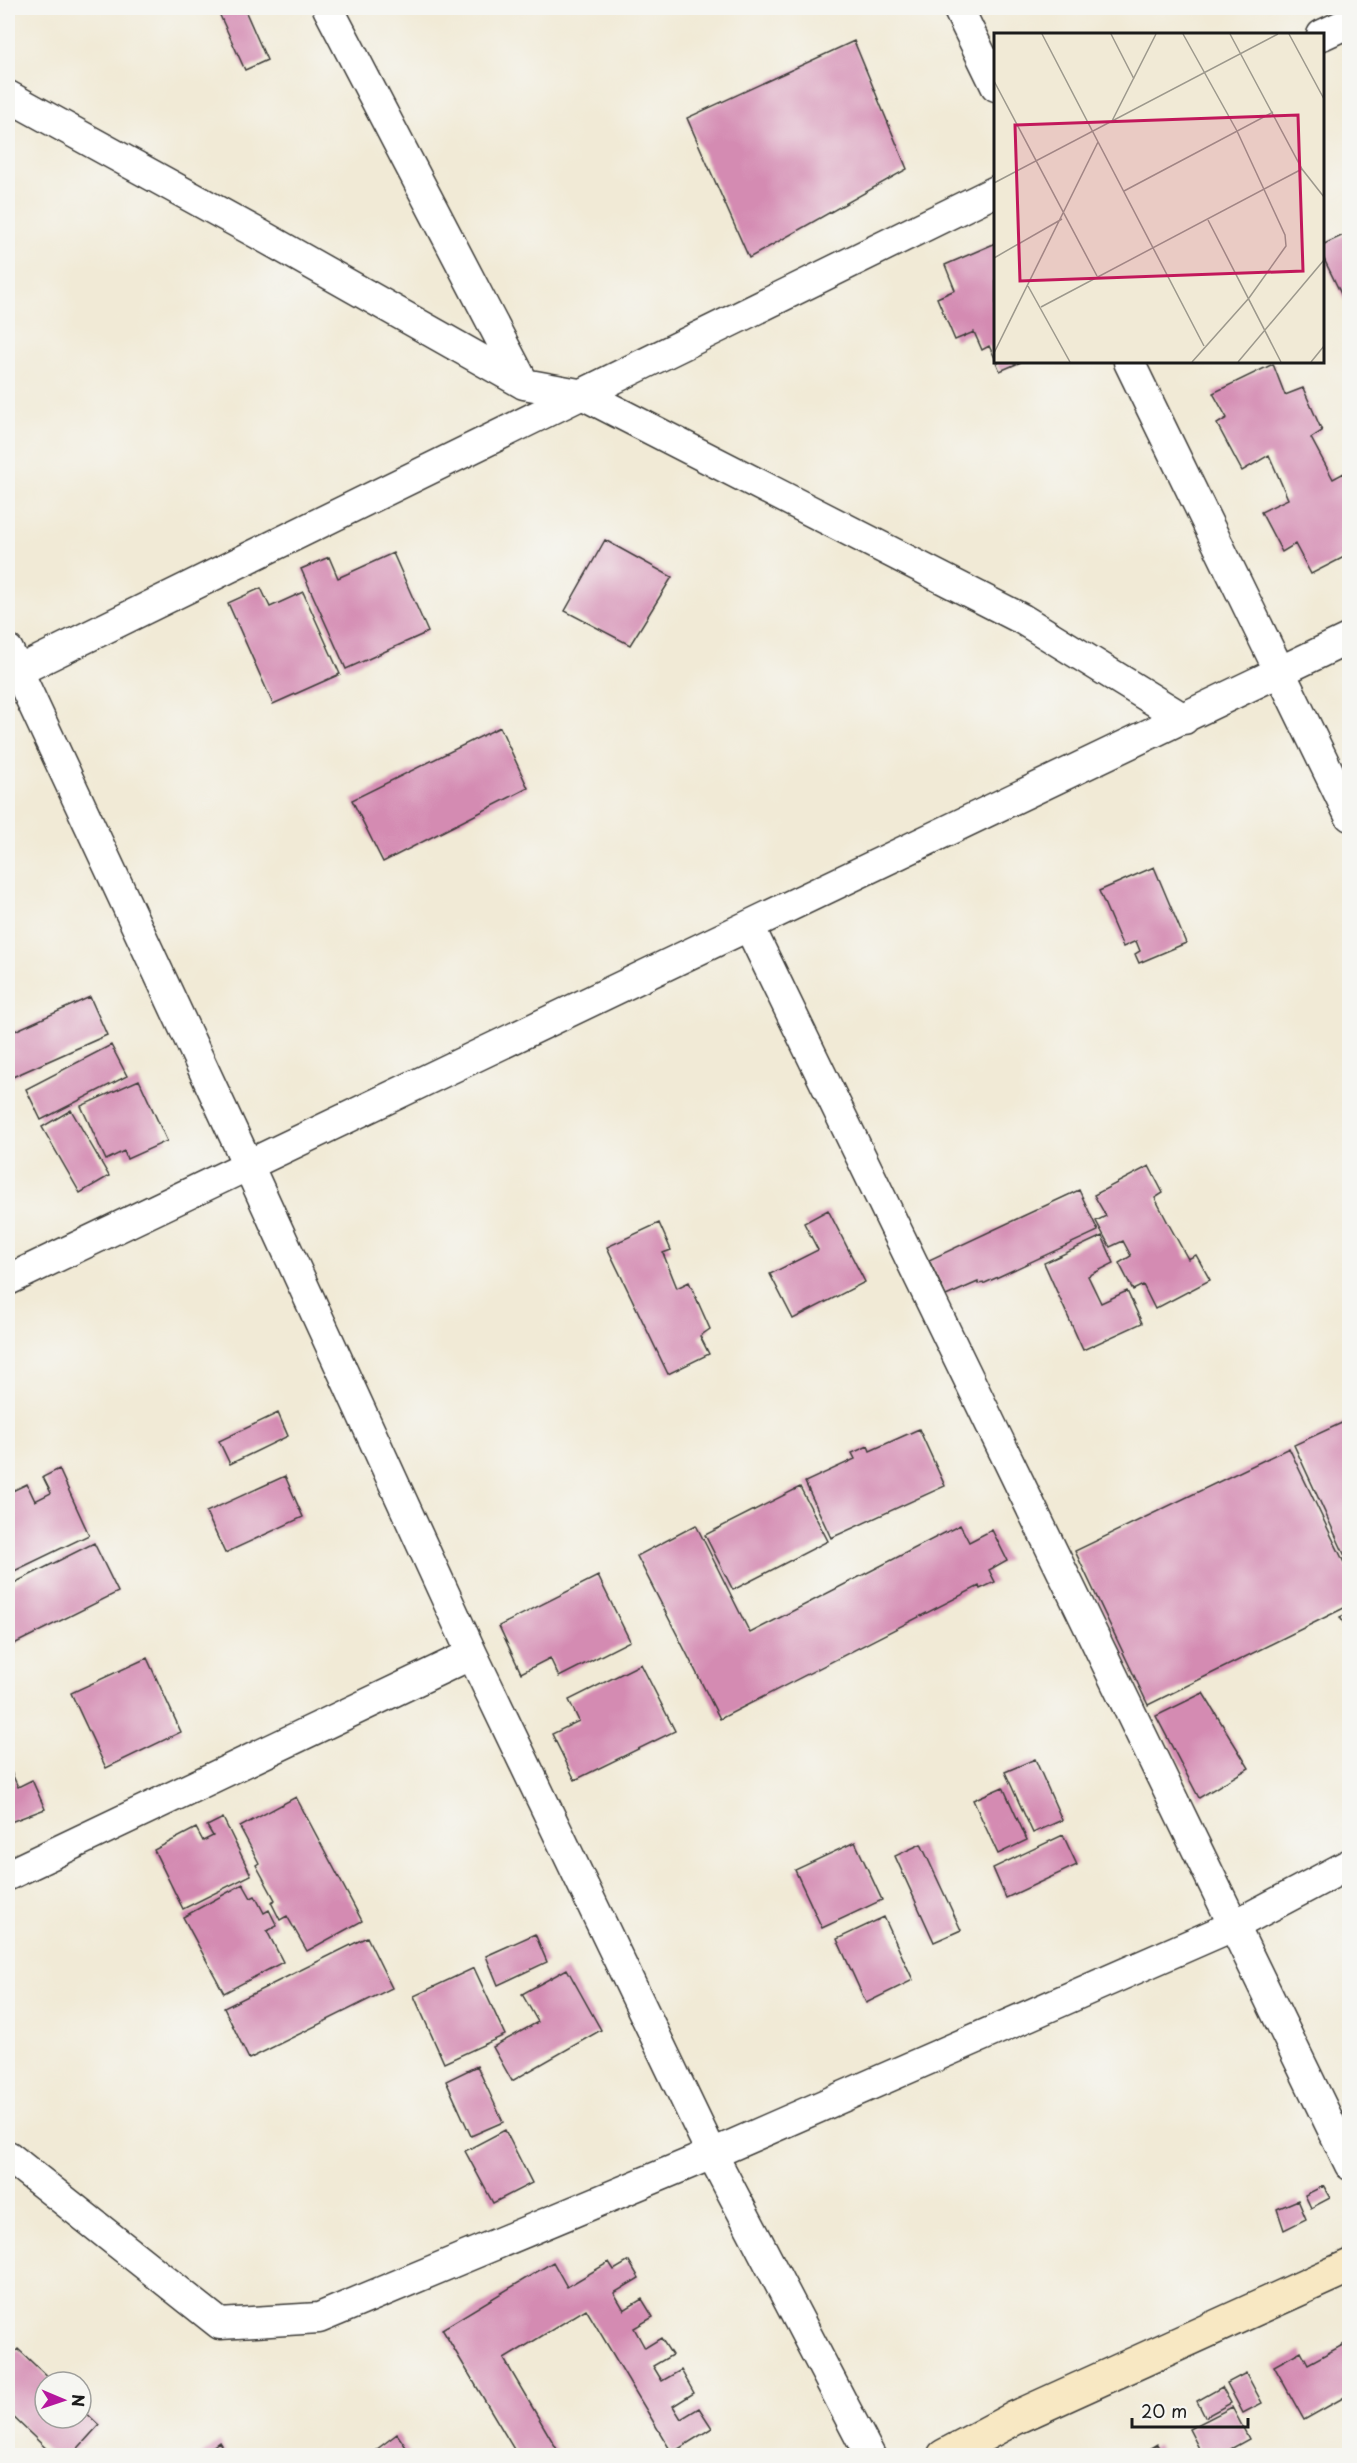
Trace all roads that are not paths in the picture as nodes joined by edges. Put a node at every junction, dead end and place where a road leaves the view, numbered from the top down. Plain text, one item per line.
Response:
1 (328, 8) edge
2 (958, 8) edge
3 (1350, 22) edge
4 (1324, 35) edge
5 (994, 82) edge
6 (8, 96) edge
7 (994, 192) edge
8 (1129, 363) edge
9 (524, 384) junction
10 (584, 395) junction
11 (1350, 638) edge
12 (13, 660) edge
13 (1280, 671) junction
14 (1184, 719) junction
15 (1350, 816) edge
16 (749, 926) junction
17 (248, 1165) junction
18 (8, 1280) edge
19 (472, 1654) junction
20 (1350, 1864) edge
21 (8, 1875) edge
22 (1233, 1926) junction
23 (712, 2154) junction
24 (8, 2156) edge
25 (1350, 2165) edge
26 (1350, 2266) edge
27 (870, 2456) edge
28 (944, 2456) edge

1 - 9 street
2 - 5 street
3 - 4 street
6 - 9 street
7 - 10 street
8 - 13 street
9 - 10 street
10 - 12 street
10 - 14 street
11 - 13 street
12 - 17 street
13 - 14 street
13 - 15 street
14 - 16 street
16 - 17 street
16 - 22 street
17 - 18 street
17 - 19 street
19 - 21 street
19 - 23 street
20 - 22 street
22 - 23 street
22 - 25 street
23 - 24 street
23 - 27 street
26 - 28 main road

